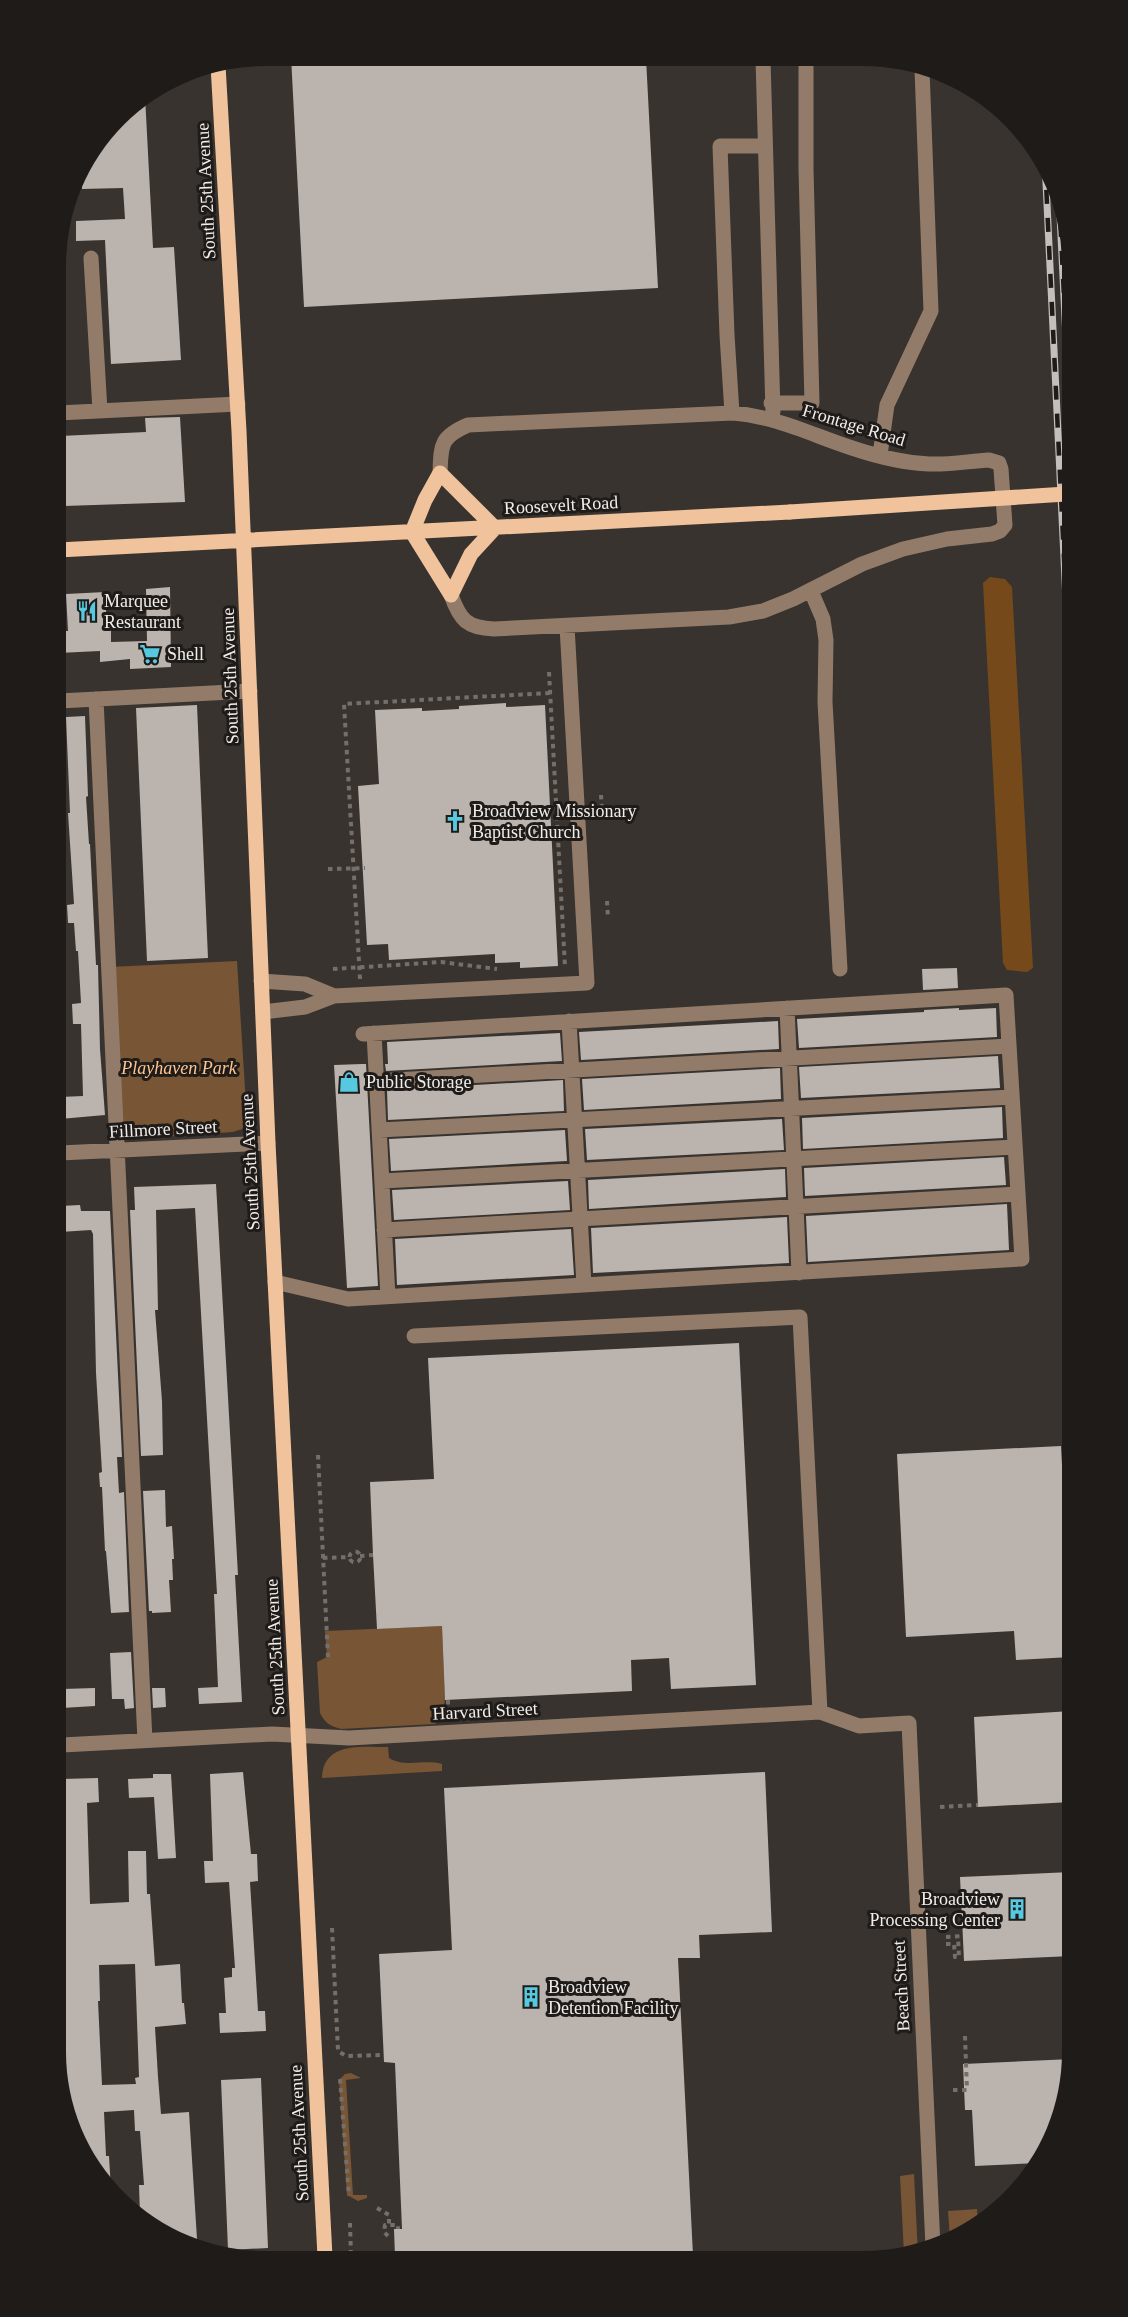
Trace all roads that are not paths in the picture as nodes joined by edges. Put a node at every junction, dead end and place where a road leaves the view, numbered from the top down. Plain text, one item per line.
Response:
1 (763, 66) edge
2 (806, 66) edge
3 (218, 72) edge
4 (922, 76) edge
5 (765, 146) junction
6 (91, 258) dead end
7 (771, 403) junction
8 (238, 404) junction
9 (100, 411) junction
10 (66, 413) edge
11 (732, 414) junction
12 (775, 420) junction
13 (880, 455) junction
14 (440, 473) junction
15 (1062, 494) edge
16 (495, 528) junction
17 (412, 532) junction
18 (244, 540) junction
19 (66, 550) edge
20 (811, 591) junction
21 (451, 595) junction
22 (567, 626) junction
23 (250, 692) junction
24 (96, 699) junction
25 (66, 701) edge
26 (840, 969) dead end
27 (261, 981) junction
28 (334, 996) junction
29 (787, 1008) junction
30 (263, 1012) junction
31 (569, 1021) junction
32 (1009, 1046) junction
33 (789, 1058) junction
34 (572, 1070) junction
35 (376, 1082) junction
36 (1012, 1096) junction
37 (792, 1108) junction
38 (575, 1120) junction
39 (379, 1131) junction
40 (268, 1143) junction
41 (1015, 1147) junction
42 (117, 1151) junction
43 (66, 1154) edge
44 (794, 1158) junction
45 (578, 1170) junction
46 (381, 1180) junction
47 (1018, 1194) junction
48 (796, 1206) junction
49 (580, 1219) junction
50 (384, 1230) junction
51 (800, 1273) junction
52 (275, 1282) junction
53 (584, 1285) junction
54 (387, 1297) junction
55 (414, 1336) dead end
56 (820, 1712) junction
57 (909, 1723) joint
58 (299, 1736) junction
59 (145, 1741) junction
60 (66, 1745) edge
61 (933, 2238) edge
62 (325, 2251) edge

1 - 5 street
2 - 7 street
3 - 8 main road, South 25th Avenue
4 - 13 street
5 - 7 street
5 - 11 street
6 - 9 street
7 - 12 street
8 - 9 street
8 - 18 main road, South 25th Avenue
9 - 10 street
11 - 12 street, Frontage Road
11 - 14 street, Frontage Road
12 - 13 street, Frontage Road
13 - 20 street, Frontage Road
14 - 16 main road
14 - 17 main road
15 - 16 main road, Roosevelt Road, bridge
16 - 17 main road, Roosevelt Road
16 - 21 main road
17 - 18 main road, Roosevelt Road
17 - 21 main road
18 - 19 main road, Roosevelt Road
18 - 23 main road, South 25th Avenue
20 - 22 street, Frontage Road
20 - 26 street
21 - 22 street, Frontage Road
22 - 28 street
23 - 24 street
23 - 27 main road, South 25th Avenue
24 - 25 street
24 - 42 street
27 - 28 street
27 - 30 main road, South 25th Avenue
28 - 30 street
29 - 31 street
29 - 32 street
29 - 33 street
30 - 40 main road, South 25th Avenue
31 - 34 street
31 - 35 street
32 - 33 street
32 - 36 street
33 - 34 street
33 - 37 street
34 - 35 street
34 - 38 street
35 - 39 street
36 - 37 street
36 - 41 street
37 - 38 street
37 - 44 street
38 - 39 street
38 - 45 street
39 - 46 street
40 - 42 street, Fillmore Street
40 - 52 main road, South 25th Avenue
41 - 44 street
41 - 47 street
42 - 43 street, Fillmore Street
42 - 59 street
44 - 45 street
44 - 48 street
45 - 46 street
45 - 49 street
46 - 50 street
47 - 48 street
47 - 51 street
48 - 49 street
48 - 51 street
49 - 50 street
49 - 53 street
50 - 54 street
51 - 53 street
52 - 54 street
52 - 58 main road, South 25th Avenue
53 - 54 street
55 - 56 street
56 - 57 street, Harvard Street
56 - 58 street, Harvard Street
57 - 61 street, Beach Street
58 - 59 street, Harvard Street
58 - 62 main road, South 25th Avenue
59 - 60 street, Harvard Street

